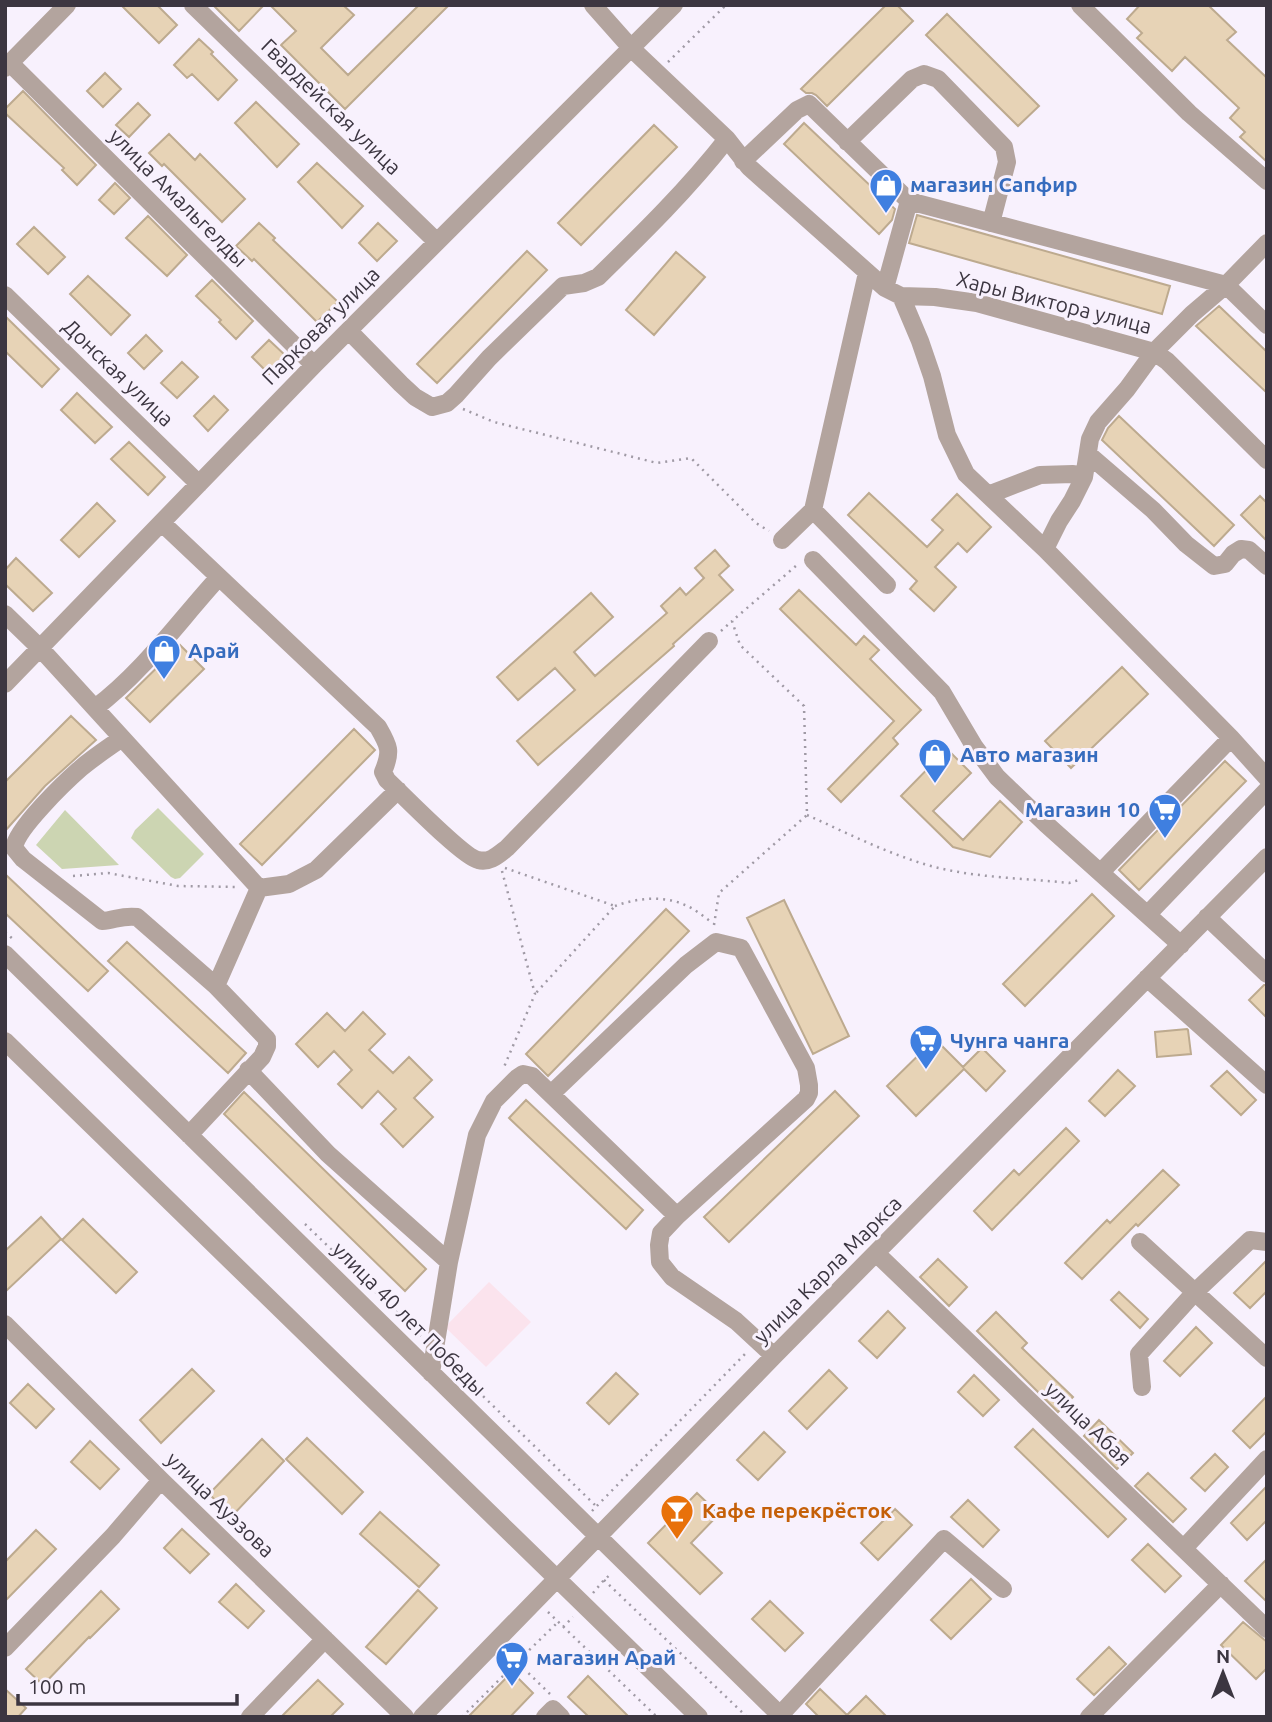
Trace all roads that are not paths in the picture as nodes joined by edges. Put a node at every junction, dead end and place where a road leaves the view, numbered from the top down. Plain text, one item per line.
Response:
1 (67, 5) edge
2 (193, 5) edge
3 (593, 5) edge
4 (674, 5) edge
5 (1080, 5) edge
6 (632, 49) junction
7 (8, 66) edge
8 (727, 139) junction
9 (847, 142) junction
10 (743, 161) junction
11 (1267, 181) edge
12 (909, 201) junction
13 (991, 223) junction
14 (438, 242) junction
15 (1267, 243) edge
16 (867, 274) junction
17 (1226, 285) junction
18 (893, 292) junction
19 (5, 295) edge
20 (1267, 325) edge
21 (349, 331) junction
22 (1154, 352) junction
23 (314, 365) junction
24 (1088, 454) junction
25 (1267, 460) edge
26 (1084, 477) junction
27 (199, 484) junction
28 (988, 495) junction
29 (813, 510) junction
30 (162, 523) junction
31 (782, 540) road end
32 (1045, 549) junction
33 (805, 562) road end
34 (1267, 566) edge
35 (219, 577) junction
36 (887, 585) dead end
37 (5, 614) edge
38 (709, 641) dead end
39 (40, 648) junction
40 (5, 684) edge
41 (95, 708) junction
42 (122, 738) junction
43 (1231, 738) junction
44 (1267, 778) edge
45 (398, 790) junction
46 (1267, 790) edge
47 (1267, 857) edge
48 (1101, 872) junction
49 (257, 886) junction
50 (1148, 914) junction
51 (1207, 917) junction
52 (1181, 944) junction
53 (10, 947) edge
54 (1267, 974) edge
55 (1147, 978) junction
56 (216, 986) junction
57 (5, 1041) edge
58 (248, 1070) junction
59 (1267, 1085) edge
60 (551, 1094) junction
61 (189, 1135) junction
62 (677, 1216) junction
63 (1140, 1242) dead end
64 (1267, 1242) edge
65 (877, 1254) junction
66 (449, 1262) junction
67 (1195, 1292) junction
68 (5, 1324) edge
69 (774, 1356) junction
70 (1267, 1358) edge
71 (432, 1373) junction
72 (1142, 1387) dead end
73 (1267, 1459) edge
74 (161, 1480) junction
75 (598, 1536) junction
76 (1184, 1548) junction
77 (558, 1579) junction
78 (1221, 1584) junction
79 (1003, 1589) dead end
80 (1267, 1629) edge
81 (325, 1639) junction
82 (5, 1648) edge
83 (781, 1716) edge
84 (250, 1717) edge
85 (405, 1717) edge
86 (422, 1717) edge
87 (699, 1717) edge
88 (1089, 1717) edge

1 - 7 street
2 - 14 street, Гвардейская улица
3 - 6 street
4 - 6 street, Парковая улица
5 - 11 street
6 - 8 street
6 - 14 street, Парковая улица
7 - 23 street, улица Амальгелды
8 - 10 street
8 - 21 street
9 - 10 street
9 - 12 street
9 - 13 street
10 - 16 street
12 - 13 street
12 - 18 street
13 - 17 street
14 - 21 street, Парковая улица
15 - 17 street
16 - 18 street
16 - 29 street
17 - 20 street
17 - 22 street
18 - 22 street, Хары Виктора улица
18 - 28 street
19 - 27 street, Донская улица
21 - 23 street, Парковая улица
22 - 24 street
22 - 25 street, Хары Виктора улица
23 - 27 street, Парковая улица
24 - 26 street
24 - 34 street
26 - 28 street
26 - 32 street
27 - 30 street, Парковая улица
28 - 32 street
29 - 31 street
29 - 36 street
30 - 35 street
30 - 39 street, Парковая улица
32 - 43 street
33 - 48 street
35 - 41 street
35 - 45 street
37 - 39 street
38 - 45 street
39 - 40 street, Парковая улица
39 - 41 street
41 - 42 street
42 - 49 street
42 - 56 street
43 - 44 street
43 - 48 street
45 - 49 street
46 - 50 street
47 - 51 street, улица Карла Маркса
48 - 50 street
49 - 56 street
50 - 52 street
51 - 52 street, улица Карла Маркса
51 - 54 street
52 - 55 street, улица Карла Маркса
53 - 61 street, улица 40 лет Победы
55 - 59 street
55 - 65 street, улица Карла Маркса
56 - 58 street
57 - 77 street
58 - 61 street
58 - 66 street
60 - 62 street
60 - 62 street
60 - 66 street
61 - 71 street, улица 40 лет Победы
62 - 69 street
63 - 67 street
64 - 67 street
65 - 69 street, улица Карла Маркса
65 - 76 street, улица Абая
66 - 71 street
67 - 70 street
67 - 72 street
68 - 74 street, улица Ауэзова
69 - 75 street, улица Карла Маркса
71 - 75 street, улица 40 лет Победы
73 - 76 street
74 - 81 street, улица Ауэзова
74 - 82 street
75 - 77 street, улица Карла Маркса
75 - 83 street, улица 40 лет Победы
76 - 78 street, улица Абая
77 - 86 street, улица Карла Маркса
77 - 87 street
78 - 80 street, улица Абая
78 - 88 street
79 - 83 street
81 - 84 street
81 - 85 street, улица Ауэзова

